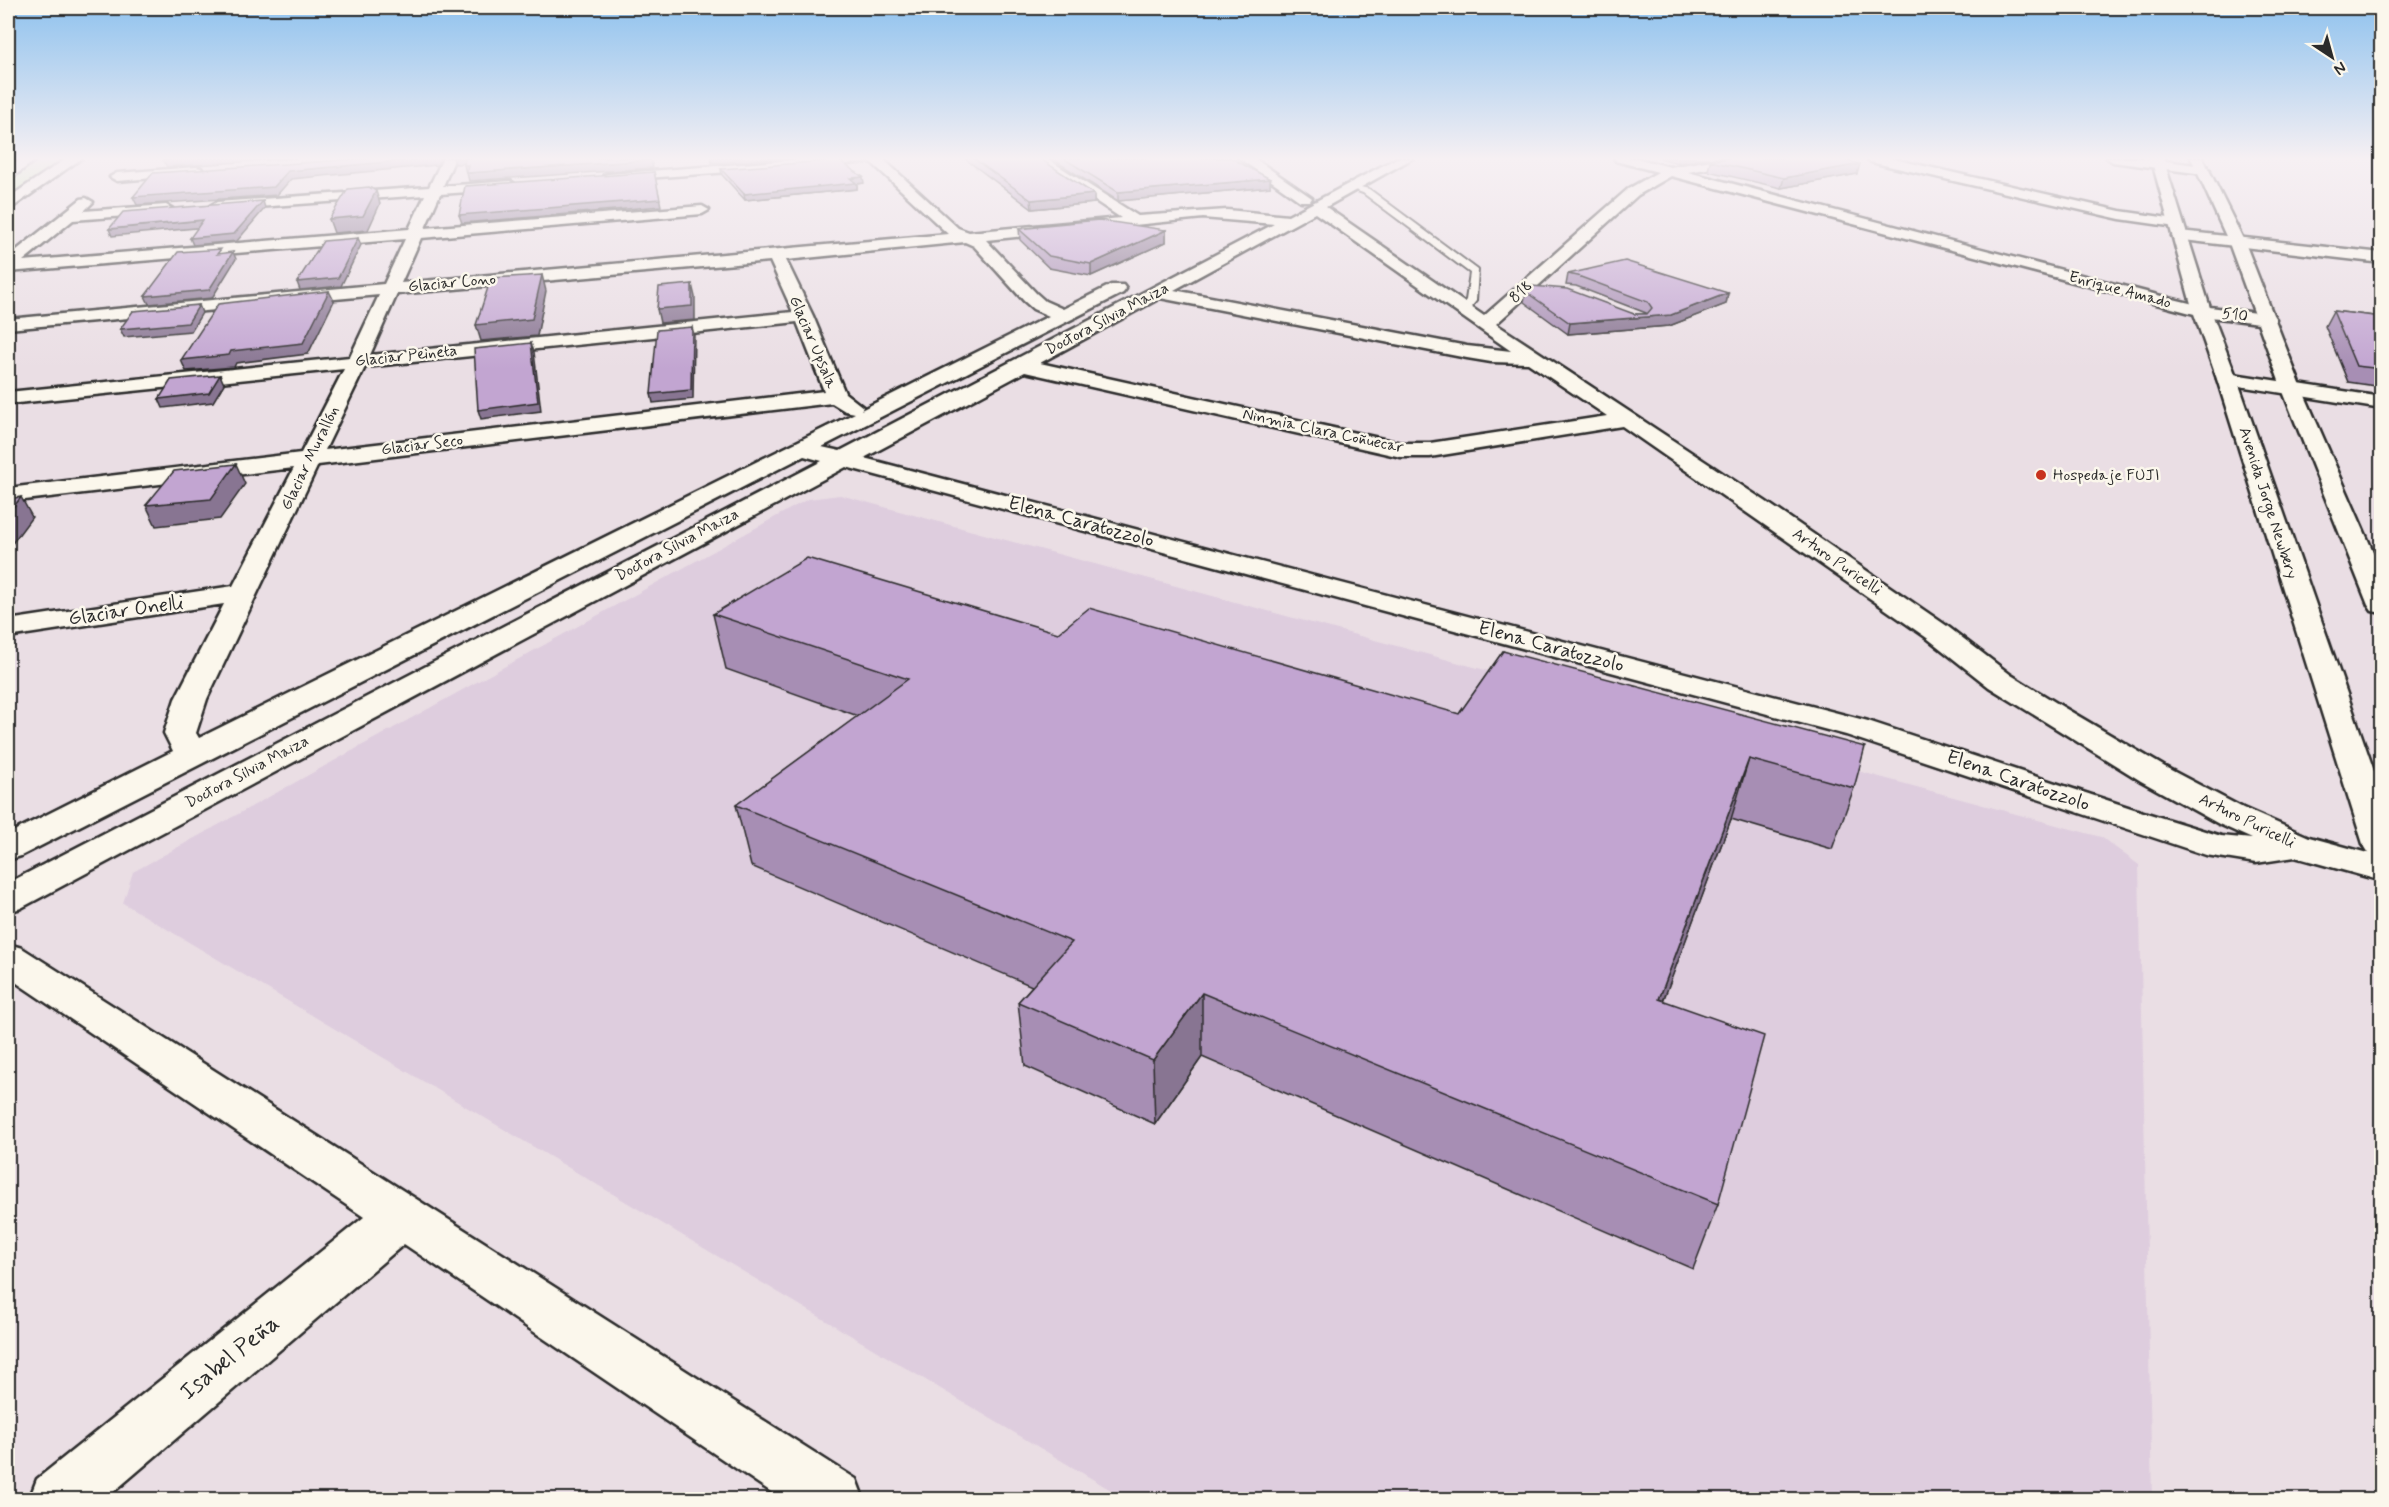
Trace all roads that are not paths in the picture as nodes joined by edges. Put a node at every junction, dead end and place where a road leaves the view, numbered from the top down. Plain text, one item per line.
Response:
1 (54, 228) edge
2 (419, 228) edge
3 (484, 228) edge
4 (950, 228) edge
5 (1053, 228) edge
6 (1236, 228) edge
7 (1278, 228) edge
8 (1347, 228) edge
9 (1417, 228) edge
10 (1590, 228) edge
11 (1888, 228) edge
12 (2172, 228) edge
13 (2230, 228) edge
14 (2178, 230) junction
15 (417, 234) junction
16 (966, 237) junction
17 (2237, 243) junction
18 (723, 246) dead end
19 (776, 256) junction
20 (740, 257) junction
21 (2382, 258) edge
22 (8, 266) edge
23 (1525, 288) junction
24 (389, 289) junction
25 (1547, 290) edge
26 (1157, 292) junction
27 (1463, 310) junction
28 (2202, 311) junction
29 (804, 316) junction
30 (1064, 316) junction
31 (2268, 319) junction
32 (8, 324) edge
33 (1485, 325) junction
34 (1535, 357) junction
35 (358, 361) junction
36 (1022, 365) junction
37 (2227, 379) junction
38 (2292, 389) junction
39 (836, 396) junction
40 (8, 398) edge
41 (2382, 403) edge
42 (864, 416) junction
43 (1626, 419) junction
44 (801, 448) junction
45 (310, 458) junction
46 (841, 459) junction
47 (8, 495) edge
48 (244, 593) junction
49 (2382, 604) edge
50 (8, 628) edge
51 (192, 755) junction
52 (2296, 845) junction
53 (2382, 847) edge
54 (8, 848) edge
55 (2382, 868) edge
56 (8, 899) edge
57 (8, 958) edge
58 (402, 1216) junction
59 (58, 1500) edge
60 (835, 1500) edge

1 - 22 street
2 - 15 street, Glaciar Murallón
3 - 15 street
4 - 16 street
5 - 16 street, Glaciar Cono
6 - 30 street, Doctora Silvia Maiza
7 - 26 street, Doctora Silvia Maiza
8 - 27 street, Arturo Puricelli
9 - 27 lane
10 - 23 street, 818
11 - 28 street, Enrique Amado
12 - 14 street
13 - 17 street
14 - 17 street
14 - 28 street, Avenida Jorge Newbery
15 - 22 street
15 - 24 street, Glaciar Murallón
16 - 19 street, Glaciar Cono
16 - 30 street
17 - 21 street
17 - 31 street
18 - 20 street
19 - 20 street, Glaciar Cono
19 - 29 street, Glaciar Upsala
20 - 24 street, Glaciar Cono
23 - 25 street
23 - 33 street, 818
24 - 32 street, Glaciar Cono
24 - 35 street, Glaciar Murallón
26 - 34 street
26 - 36 street, Doctora Silvia Maiza
27 - 33 street, Arturo Puricelli
28 - 31 street, 510
28 - 37 street, Avenida Jorge Newbery
29 - 35 street, Glaciar Peineta
29 - 39 street, Glaciar Upsala
30 - 42 street, Doctora Silvia Maiza
31 - 38 street
33 - 34 street, Arturo Puricelli
34 - 43 street, Arturo Puricelli
35 - 40 street, Glaciar Peineta
35 - 45 street, Glaciar Murallón
36 - 43 street, Ninmia Clara Coñuecar
36 - 46 street, Doctora Silvia Maiza
37 - 38 street
37 - 53 street, Avenida Jorge Newbery
38 - 41 street
38 - 49 street
39 - 42 street, Glaciar Upsala
39 - 45 street, Glaciar Seco
42 - 44 street, Doctora Silvia Maiza
43 - 52 street, Arturo Puricelli
44 - 46 street, Elena Caratozzolo
44 - 51 street, Doctora Silvia Maiza
45 - 47 street, Glaciar Seco
45 - 48 street, Glaciar Murallón
46 - 52 street, Elena Caratozzolo
46 - 56 street, Doctora Silvia Maiza
48 - 50 street, Glaciar Onelli
48 - 51 street, Glaciar Murallón
51 - 54 street, Doctora Silvia Maiza
52 - 55 street, Arturo Puricelli
57 - 58 street
58 - 59 street, Isabel Peña
58 - 60 street

